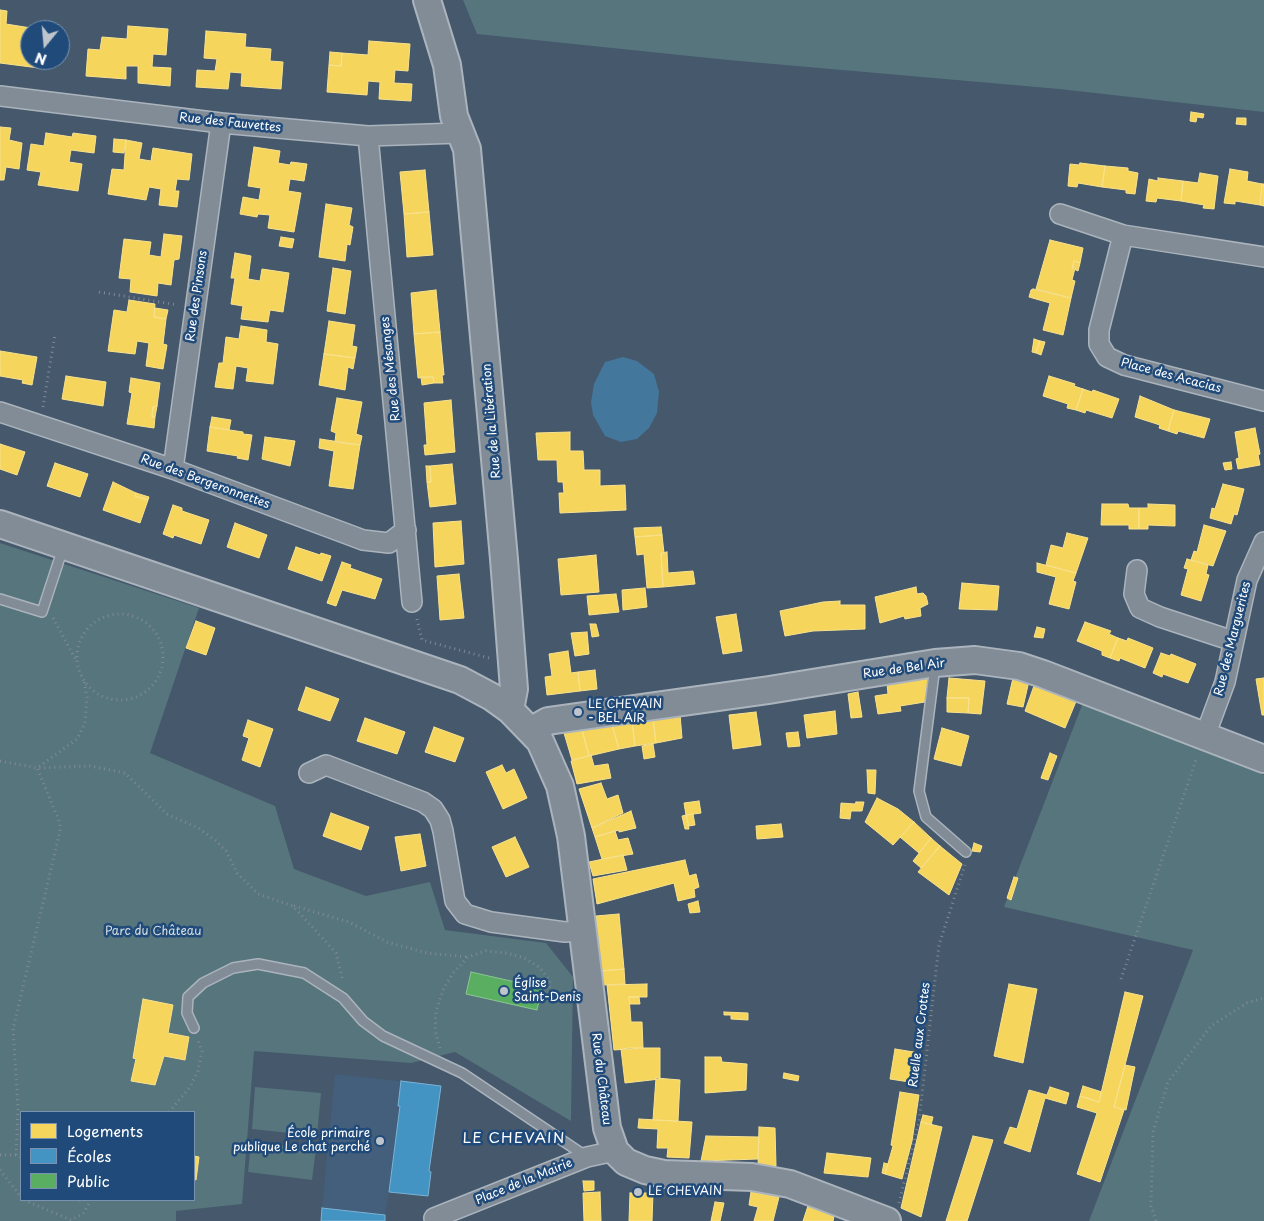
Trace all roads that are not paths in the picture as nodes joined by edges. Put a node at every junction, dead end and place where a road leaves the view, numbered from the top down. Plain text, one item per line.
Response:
1 (427, 0) edge
2 (0, 96) edge
3 (221, 123) junction
4 (460, 132) junction
5 (368, 136) junction
6 (1060, 214) dead end
7 (1123, 235) junction
8 (1264, 257) edge
9 (1264, 401) edge
10 (0, 412) edge
11 (173, 470) junction
12 (0, 524) edge
13 (406, 530) junction
14 (1264, 542) edge
15 (64, 546) junction
16 (1138, 570) dead end
17 (0, 599) edge
18 (412, 602) road end
19 (1233, 641) junction
20 (936, 663) junction
21 (510, 710) junction
22 (532, 730) junction
23 (1205, 736) junction
24 (1264, 759) edge
25 (309, 774) dead end
26 (966, 852) road end
27 (582, 931) junction
28 (194, 1028) road end
29 (615, 1151) junction
30 (587, 1157) junction
31 (892, 1216) edge
32 (434, 1218) dead end

1 - 4 street, Rue de la Libération
2 - 3 street, Rue des Fauvettes
3 - 5 street, Rue des Fauvettes
3 - 11 street, Rue des Pinsons
4 - 5 street, Rue des Fauvettes
4 - 21 street, Rue de la Libération
5 - 13 street, Rue des Mésanges
6 - 7 street
7 - 8 street
7 - 9 street, Place des Acacias
10 - 11 street, Rue des Bergeronnettes
11 - 13 street, Rue des Bergeronnettes
12 - 15 street, Rue du Château
13 - 18 street, Rue des Mésanges
14 - 19 street, Rue des Marguerites
15 - 17 lane
15 - 21 street, Rue du Château
16 - 19 street
19 - 23 street, Rue des Marguerites
20 - 22 street, Rue de Bel Air
20 - 23 street, Rue de Bel Air
20 - 26 lane
21 - 22 street, Rue du Château
22 - 27 street, Rue du Château
23 - 24 street, Rue de Bel Air
25 - 27 street
27 - 29 street, Rue du Château
28 - 30 lane
29 - 30 street, Place de la Mairie
29 - 31 street
30 - 32 street, Place de la Mairie

